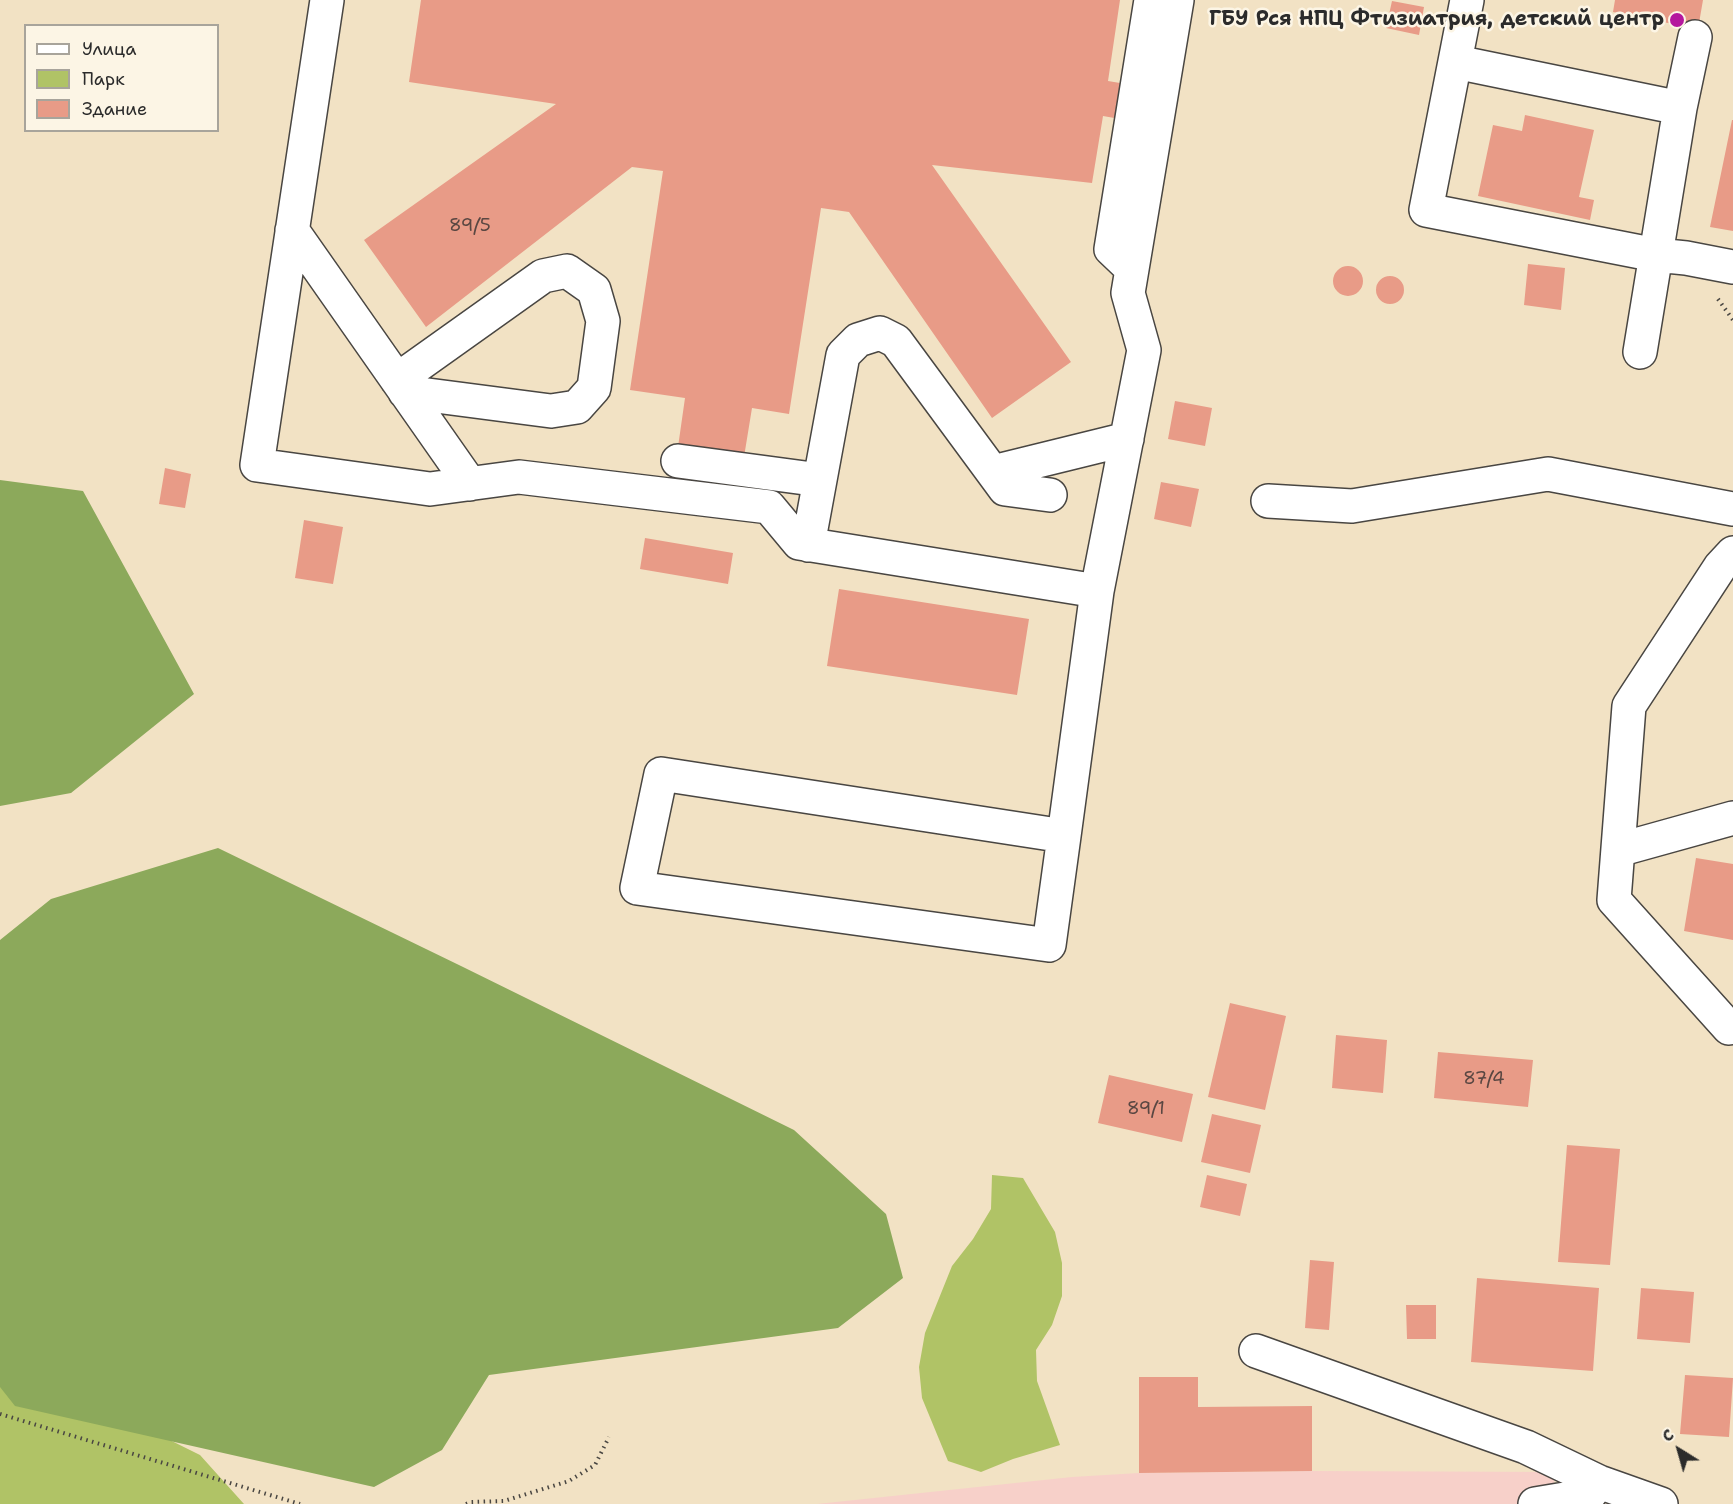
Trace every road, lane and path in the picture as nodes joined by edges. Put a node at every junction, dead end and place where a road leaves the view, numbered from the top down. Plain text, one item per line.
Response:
1 (327, 0) edge
2 (1151, 0) edge
3 (1177, 0) edge
4 (1467, 0) edge
5 (1695, 38) dead end
6 (1456, 62) junction
7 (1680, 108) junction
8 (292, 230) junction
9 (1656, 255) junction
10 (1733, 267) edge
11 (1132, 269) junction
12 (1640, 352) dead end
13 (401, 386) junction
14 (1127, 439) junction
15 (678, 461) dead end
16 (993, 472) junction
17 (820, 480) junction
18 (470, 484) junction
19 (1050, 495) dead end
20 (1268, 501) dead end
21 (1733, 509) edge
22 (807, 545) junction
23 (1733, 553) edge
24 (1097, 591) junction
25 (1733, 818) edge
26 (1064, 836) junction
27 (1618, 850) junction
28 (1729, 1029) dead end
29 (1256, 1352) dead end
30 (0, 1414) edge
31 (609, 1437) dead end
32 (1599, 1482) junction
33 (300, 1504) edge
34 (466, 1504) edge
35 (1535, 1504) edge
36 (1661, 1504) edge

1 - 8 lane
2 - 11 lane
3 - 11 lane
4 - 6 lane
5 - 7 lane
6 - 7 lane
6 - 9 lane
7 - 9 lane
8 - 13 lane
8 - 18 lane
9 - 10 lane
9 - 12 lane
11 - 14 lane
13 - 13 lane
13 - 18 lane
14 - 16 lane
14 - 24 lane
15 - 17 lane
16 - 17 lane
16 - 19 lane
17 - 22 lane
18 - 22 lane
20 - 21 lane
22 - 24 lane
23 - 27 lane
24 - 26 lane
25 - 27 lane
26 - 26 lane
27 - 28 lane
29 - 32 lane
30 - 33 path
31 - 34 path
32 - 35 lane
32 - 36 lane

